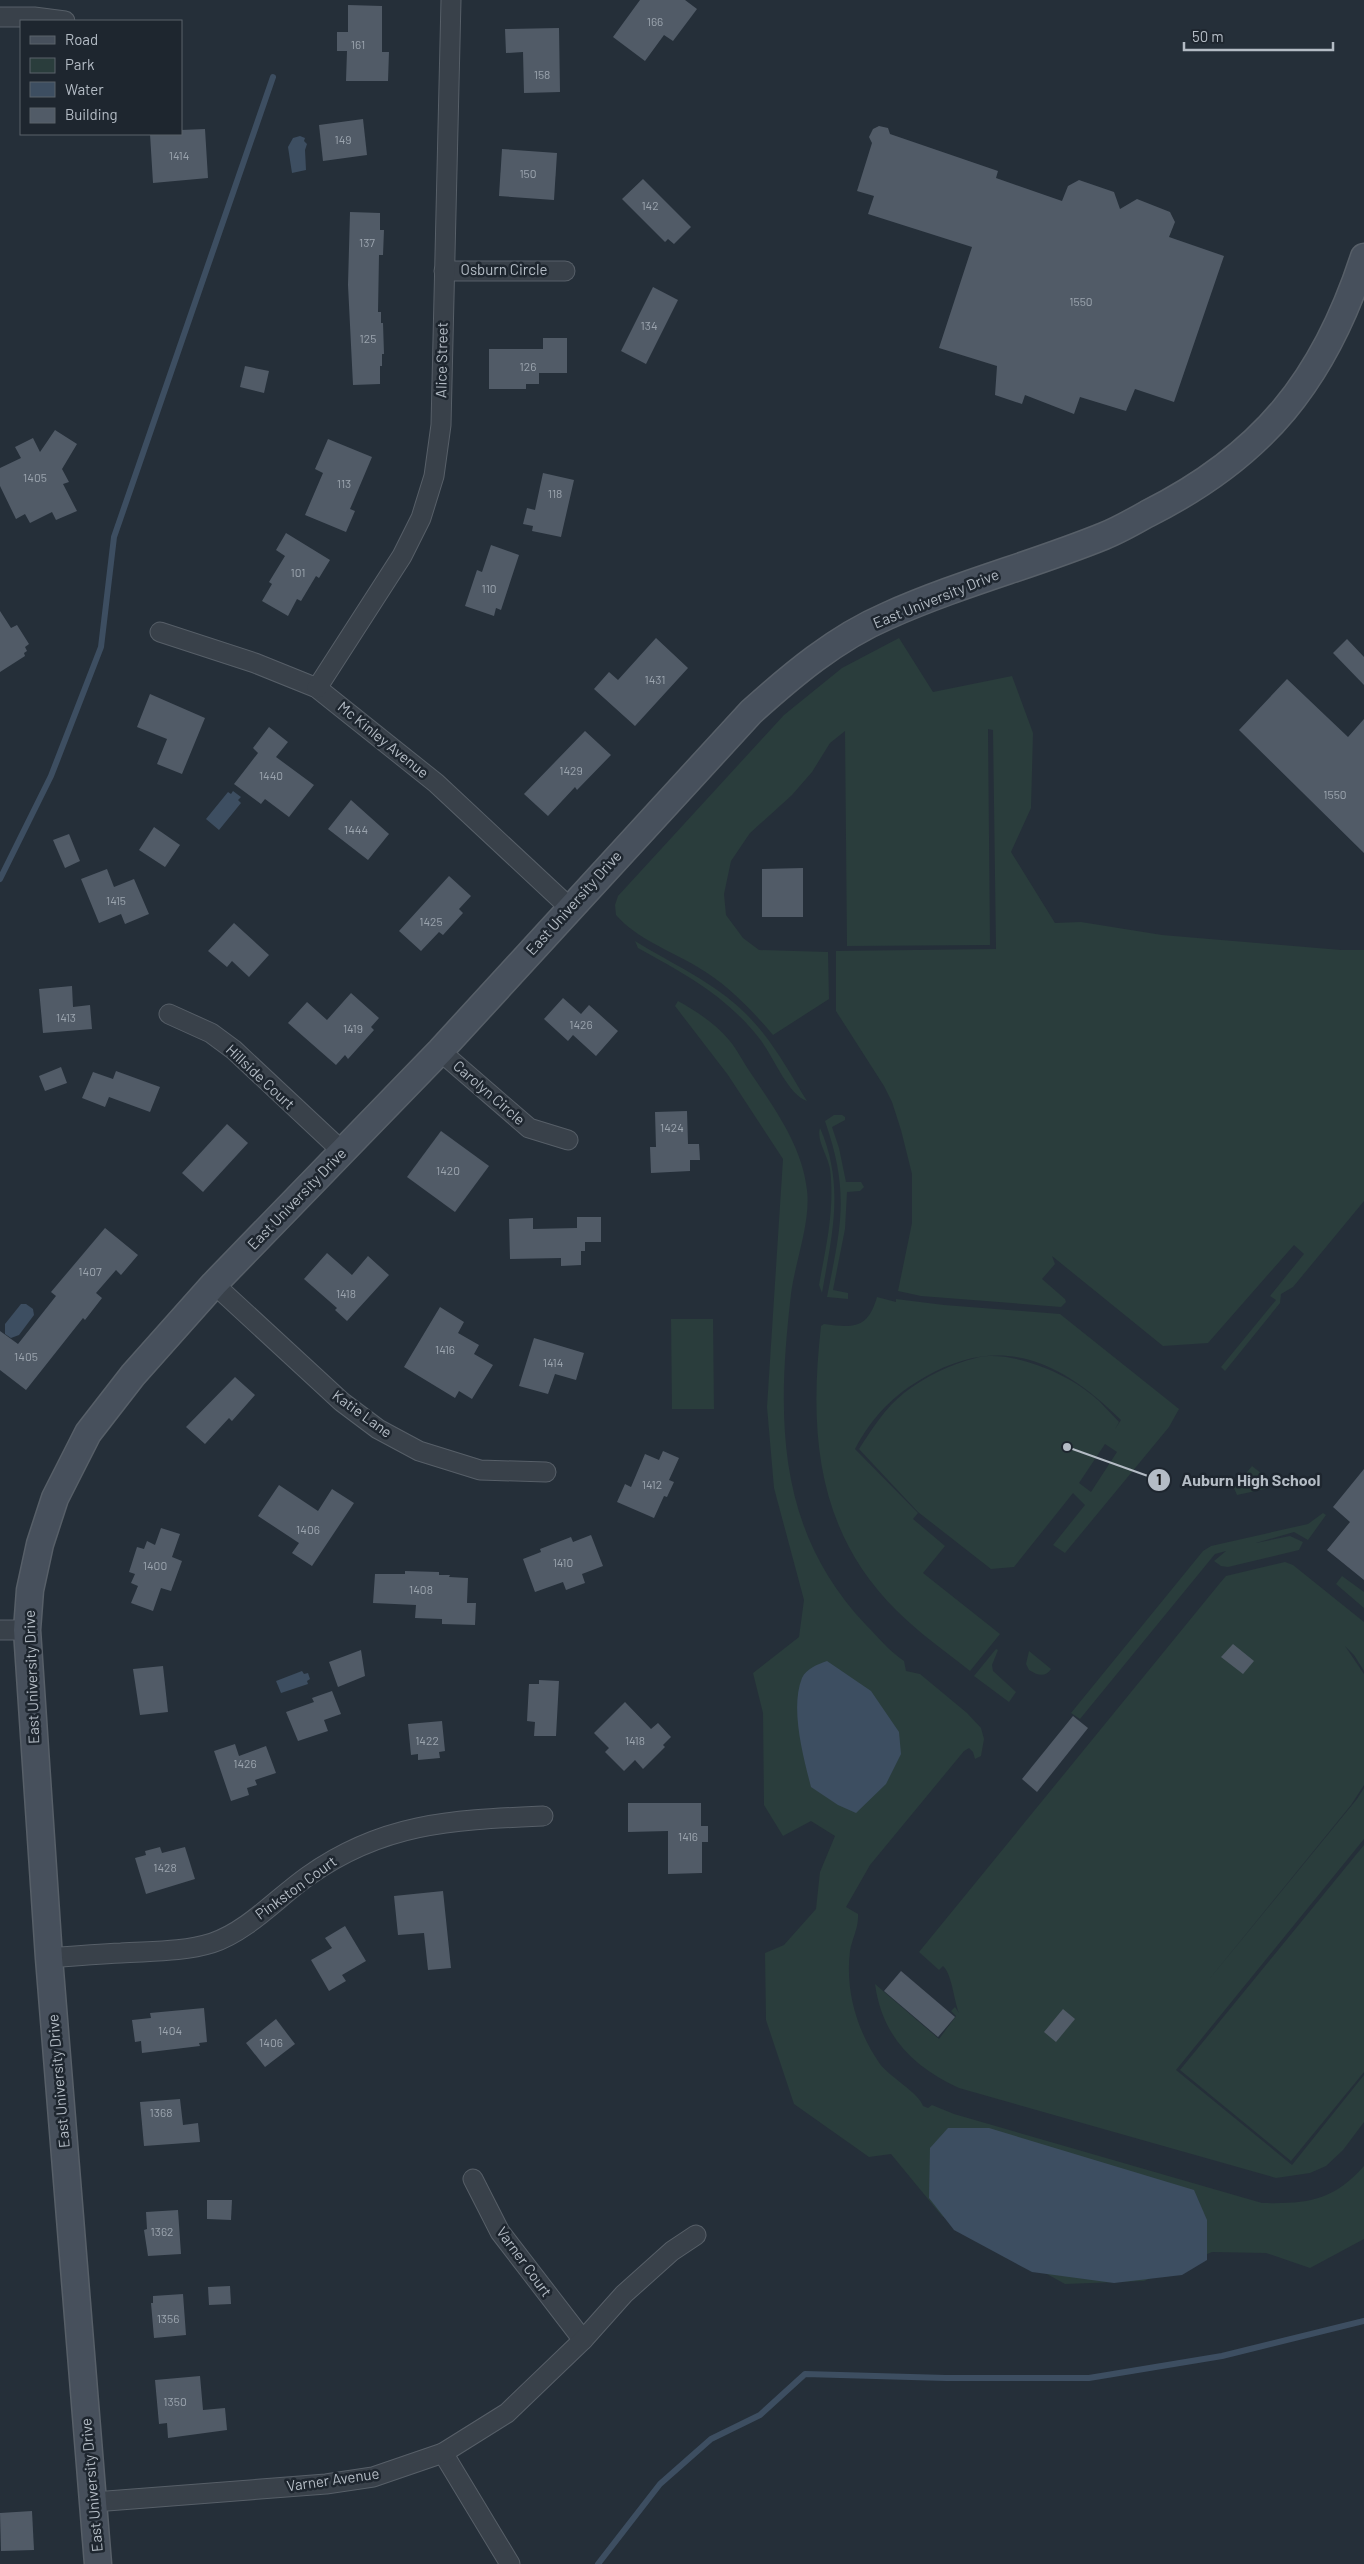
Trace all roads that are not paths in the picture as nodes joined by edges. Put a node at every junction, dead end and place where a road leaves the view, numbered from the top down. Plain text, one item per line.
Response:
1 (451, 0) edge
2 (0, 17) edge
3 (57, 20) edge
4 (1364, 257) edge
5 (444, 270) junction
6 (565, 270) dead end
7 (160, 632) dead end
8 (317, 688) junction
9 (570, 908) junction
10 (169, 1014) dead end
11 (440, 1051) junction
12 (568, 1140) dead end
13 (343, 1152) junction
14 (214, 1284) junction
15 (546, 1472) dead end
16 (0, 1630) edge
17 (27, 1630) junction
18 (543, 1816) dead end
19 (49, 1958) junction
20 (473, 2179) dead end
21 (696, 2235) dead end
22 (583, 2340) junction
23 (443, 2454) junction
24 (94, 2502) junction
25 (98, 2564) edge
26 (510, 2564) edge

1 - 5 street, Alice Street
2 - 3 street
4 - 9 main road, East University Drive
5 - 6 street, Osburn Circle
5 - 8 street, Alice Street
7 - 8 street, Mc Kinley Avenue
8 - 9 street, Mc Kinley Avenue
9 - 11 main road, East University Drive
10 - 13 street, Hillside Court
11 - 12 street, Carolyn Circle
11 - 13 main road, East University Drive
13 - 14 main road, East University Drive
14 - 15 street, Katie Lane
14 - 17 main road, East University Drive
16 - 17 street
17 - 19 main road, East University Drive
18 - 19 street, Pinkston Court
19 - 24 main road, East University Drive
20 - 22 street, Varner Court
21 - 22 street, Varner Avenue
22 - 23 street, Varner Avenue
23 - 24 street, Varner Avenue
23 - 26 street
24 - 25 main road, East University Drive

